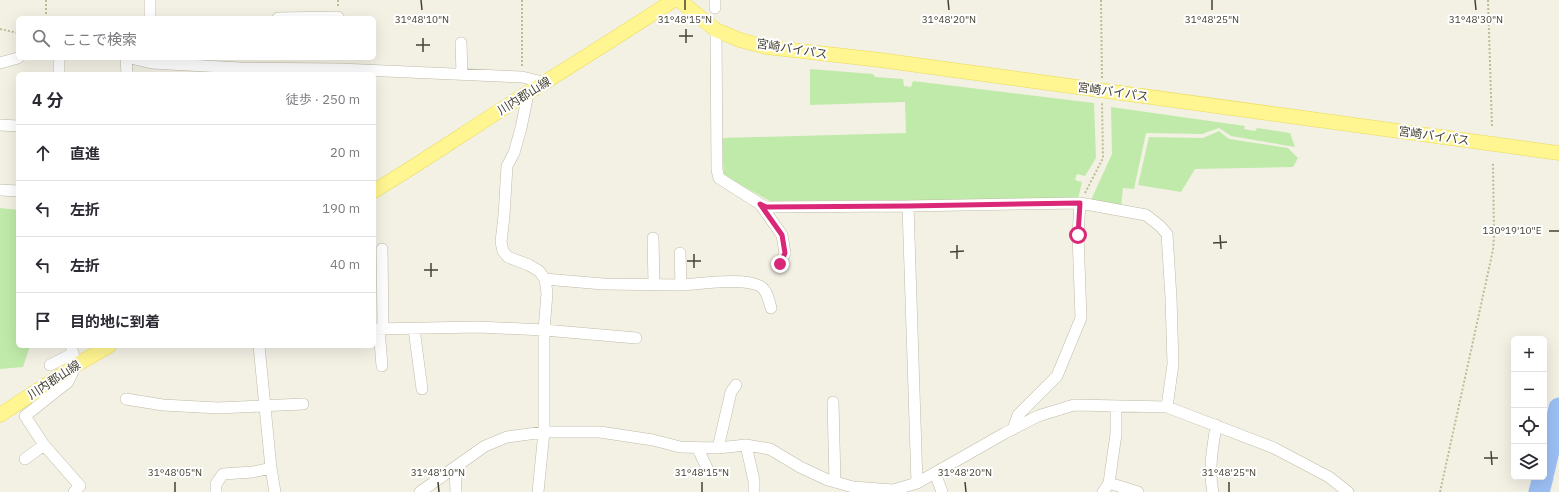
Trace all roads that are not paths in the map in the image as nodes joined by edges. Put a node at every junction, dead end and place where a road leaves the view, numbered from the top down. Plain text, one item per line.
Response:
1 (150, 0) edge
2 (674, 0) edge
3 (678, 0) edge
4 (150, 16) edge
5 (716, 30) junction
6 (461, 43) dead end
7 (16, 59) edge
8 (59, 60) edge
9 (126, 60) edge
10 (152, 60) edge
11 (0, 63) edge
12 (275, 63) edge
13 (240, 71) edge
14 (59, 72) edge
15 (127, 72) edge
16 (327, 72) edge
17 (376, 73) edge
18 (462, 74) junction
19 (547, 83) junction
20 (528, 94) junction
21 (0, 125) edge
22 (16, 126) edge
23 (1559, 153) edge
24 (0, 190) edge
25 (376, 190) edge
26 (16, 191) edge
27 (1080, 203) junction
28 (760, 204) junction
29 (908, 206) junction
30 (653, 238) dead end
31 (382, 249) dead end
32 (680, 253) dead end
33 (780, 264) dead end
34 (545, 279) junction
35 (654, 284) junction
36 (681, 285) junction
37 (771, 308) dead end
38 (379, 329) edge
39 (414, 329) junction
40 (544, 330) junction
41 (636, 338) dead end
42 (101, 348) edge
43 (259, 348) edge
44 (73, 355) edge
45 (50, 365) dead end
46 (382, 366) dead end
47 (736, 385) dead end
48 (422, 389) dead end
49 (126, 399) dead end
50 (833, 402) dead end
51 (303, 404) dead end
52 (264, 406) junction
53 (1116, 406) junction
54 (1167, 407) junction
55 (0, 415) edge
56 (1216, 425) junction
57 (1013, 429) junction
58 (544, 432) junction
59 (44, 445) junction
60 (746, 445) junction
61 (697, 447) junction
62 (718, 448) junction
63 (25, 459) dead end
64 (271, 468) junction
65 (455, 468) junction
66 (707, 468) dead end
67 (935, 473) junction
68 (835, 482) junction
69 (917, 483) junction
70 (1110, 483) junction
71 (1210, 491) edge
72 (74, 492) edge
73 (216, 492) edge
74 (275, 492) edge
75 (420, 492) edge
76 (456, 492) edge
77 (538, 492) edge
78 (754, 492) edge
79 (942, 492) edge
80 (1103, 492) edge
81 (1138, 492) edge
82 (1348, 492) edge

1 - 4 street
2 - 19 main road, 川内郡山線
3 - 5 main road, 宮崎バイパス
5 - 23 main road, 宮崎バイパス
5 - 28 street
6 - 18 street
7 - 11 street
8 - 14 street
9 - 15 street
10 - 13 street
12 - 13 street
12 - 16 street
17 - 18 street
18 - 19 street
19 - 20 main road, 川内郡山線
20 - 25 main road, 川内郡山線
20 - 34 street
21 - 22 street
24 - 26 street
27 - 29 street
27 - 54 street
27 - 57 street
28 - 29 street
28 - 33 street
29 - 69 street
30 - 35 street
31 - 38 street
32 - 36 street
34 - 35 street
34 - 40 street
35 - 36 street
36 - 37 street
38 - 39 street
38 - 46 street
39 - 40 street
39 - 48 street
40 - 41 street
40 - 58 street
42 - 44 main road, 川内郡山線
43 - 52 street
44 - 45 street
44 - 55 main road, 川内郡山線
44 - 59 street
47 - 62 street
49 - 52 street
50 - 68 street
51 - 52 street
52 - 64 street
53 - 54 street
53 - 57 street
53 - 70 street
54 - 56 street
56 - 71 street
56 - 82 street
57 - 67 street
58 - 61 street
58 - 65 street
58 - 77 street
59 - 63 street
59 - 72 street
60 - 62 street
60 - 68 street
60 - 78 street
61 - 62 street
61 - 66 street
64 - 73 street
64 - 74 street
65 - 75 street
65 - 76 street
67 - 69 street
67 - 79 street
68 - 69 street
70 - 80 street
70 - 81 street

